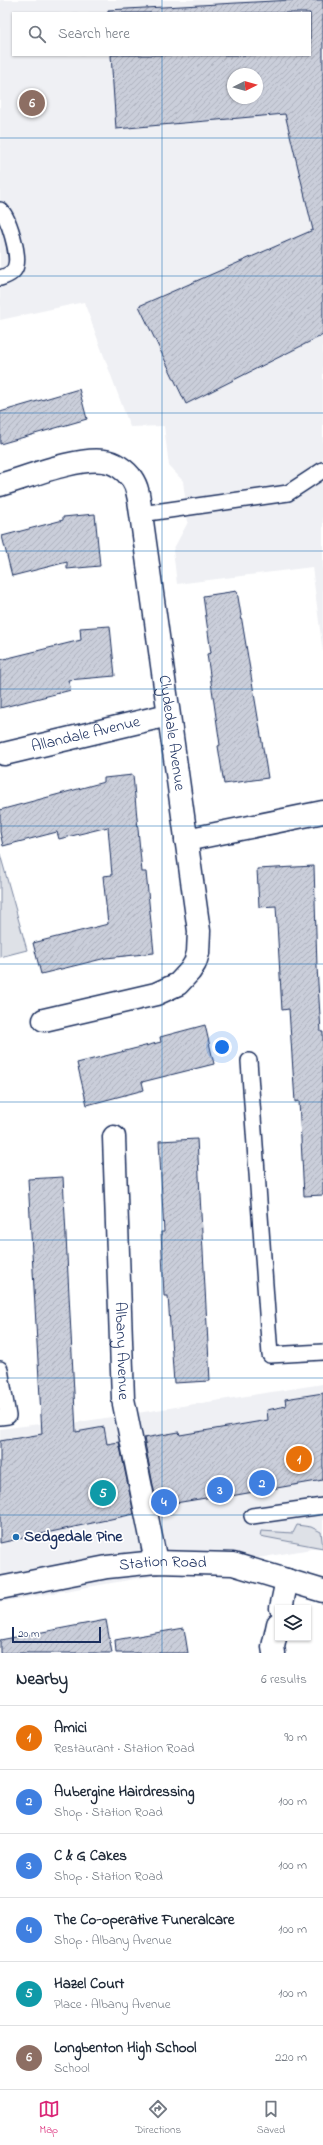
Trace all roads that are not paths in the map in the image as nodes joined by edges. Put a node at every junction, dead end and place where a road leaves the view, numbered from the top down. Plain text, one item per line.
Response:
1 (0, 210) edge
2 (0, 278) edge
3 (323, 470) edge
4 (0, 485) edge
5 (141, 514) junction
6 (168, 715) junction
7 (4, 754) dead end
8 (323, 812) edge
9 (186, 840) junction
10 (44, 1020) dead end
11 (248, 1061) dead end
12 (114, 1137) dead end
13 (323, 1352) edge
14 (0, 1369) edge
15 (0, 1417) edge
16 (323, 1506) edge
17 (252, 1516) dead end
18 (156, 1562) junction
19 (287, 1580) junction
20 (0, 1588) edge
21 (323, 1590) edge
22 (282, 1605) edge
23 (275, 1638) edge
24 (274, 1653) edge

1 - 2 lane
3 - 5 lane
4 - 5 street, Clydedale Avenue
5 - 6 street, Clydedale Avenue
6 - 7 street, Allandale Avenue
6 - 9 street, Clydedale Avenue
8 - 9 street
9 - 10 street, Clydedale Avenue
11 - 13 lane
12 - 18 street, Albany Avenue
14 - 15 lane
16 - 17 lane
18 - 19 street, Station Road
18 - 20 street, Station Road
19 - 21 street, Station Road
19 - 22 street
23 - 24 street

